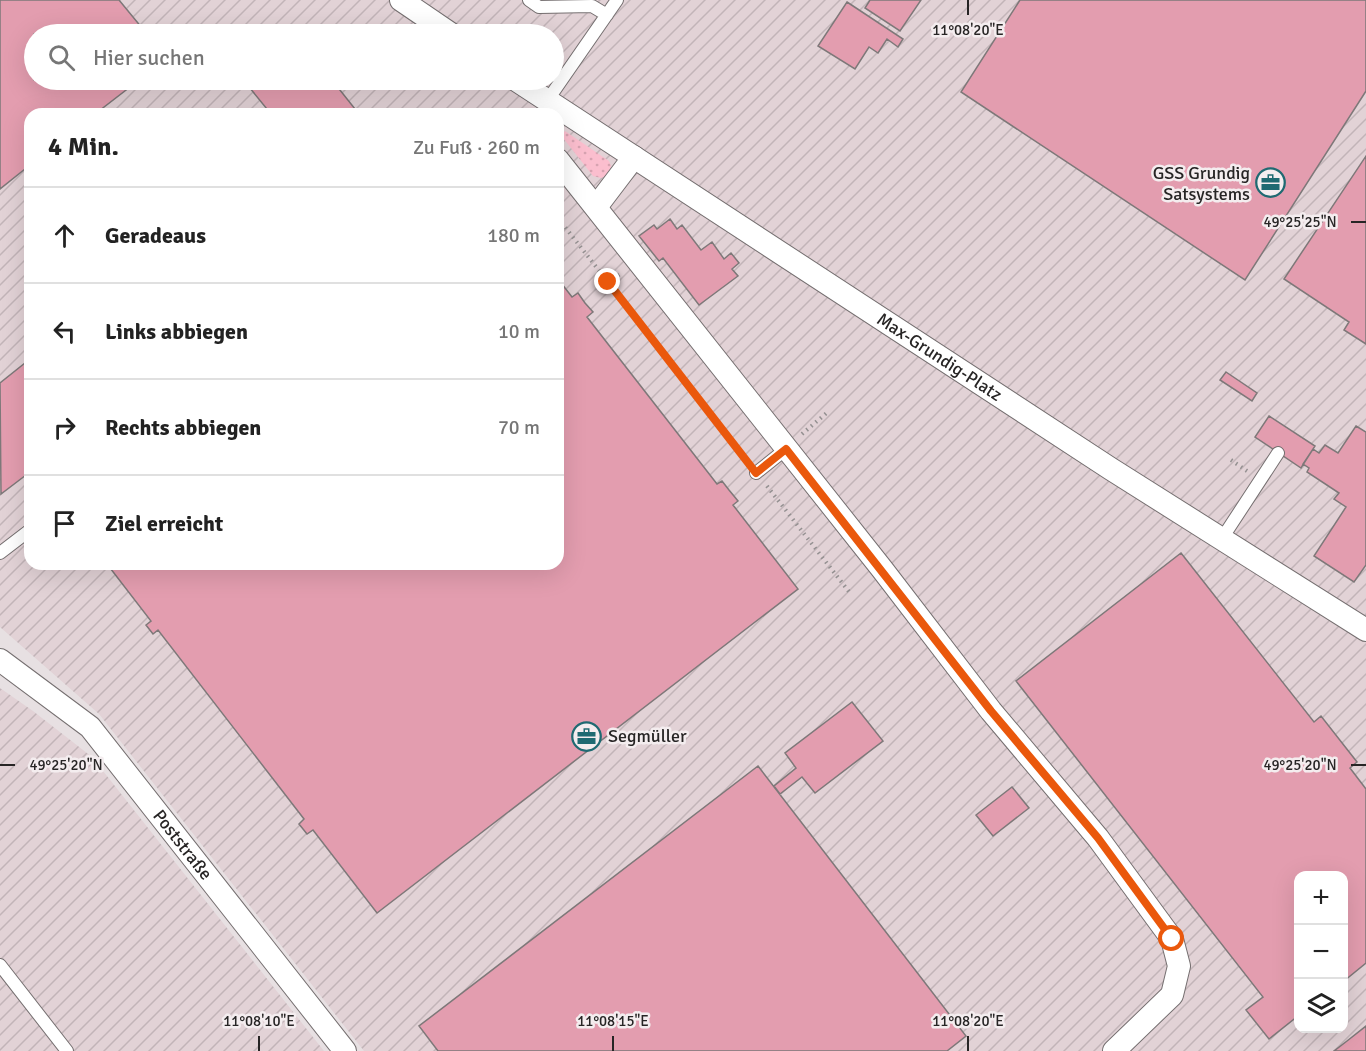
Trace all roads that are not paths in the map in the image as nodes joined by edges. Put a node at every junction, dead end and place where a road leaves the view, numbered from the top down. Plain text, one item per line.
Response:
1 (401, 0) edge
2 (529, 0) edge
3 (617, 0) edge
4 (607, 15) junction
5 (436, 24) edge
6 (564, 78) edge
7 (526, 90) edge
8 (556, 90) edge
9 (544, 108) edge
10 (564, 119) edge
11 (634, 157) junction
12 (564, 167) edge
13 (596, 207) junction
14 (786, 449) junction
15 (1278, 453) dead end
16 (756, 473) road end
17 (24, 535) edge
18 (1221, 540) junction
19 (0, 553) edge
20 (1366, 630) edge
21 (0, 660) edge
22 (0, 964) edge
23 (67, 1051) edge
24 (345, 1051) edge
25 (1114, 1051) edge

1 - 5 street
2 - 4 lane
3 - 4 lane
4 - 6 lane
7 - 9 street, Max-Grundig-Platz
8 - 9 lane
10 - 11 street, Max-Grundig-Platz
11 - 13 street
11 - 18 street, Max-Grundig-Platz
12 - 13 street
13 - 14 street
14 - 16 lane
14 - 25 street
15 - 18 lane
17 - 19 lane
18 - 20 street, Max-Grundig-Platz
21 - 24 street, Poststraße
22 - 23 lane

